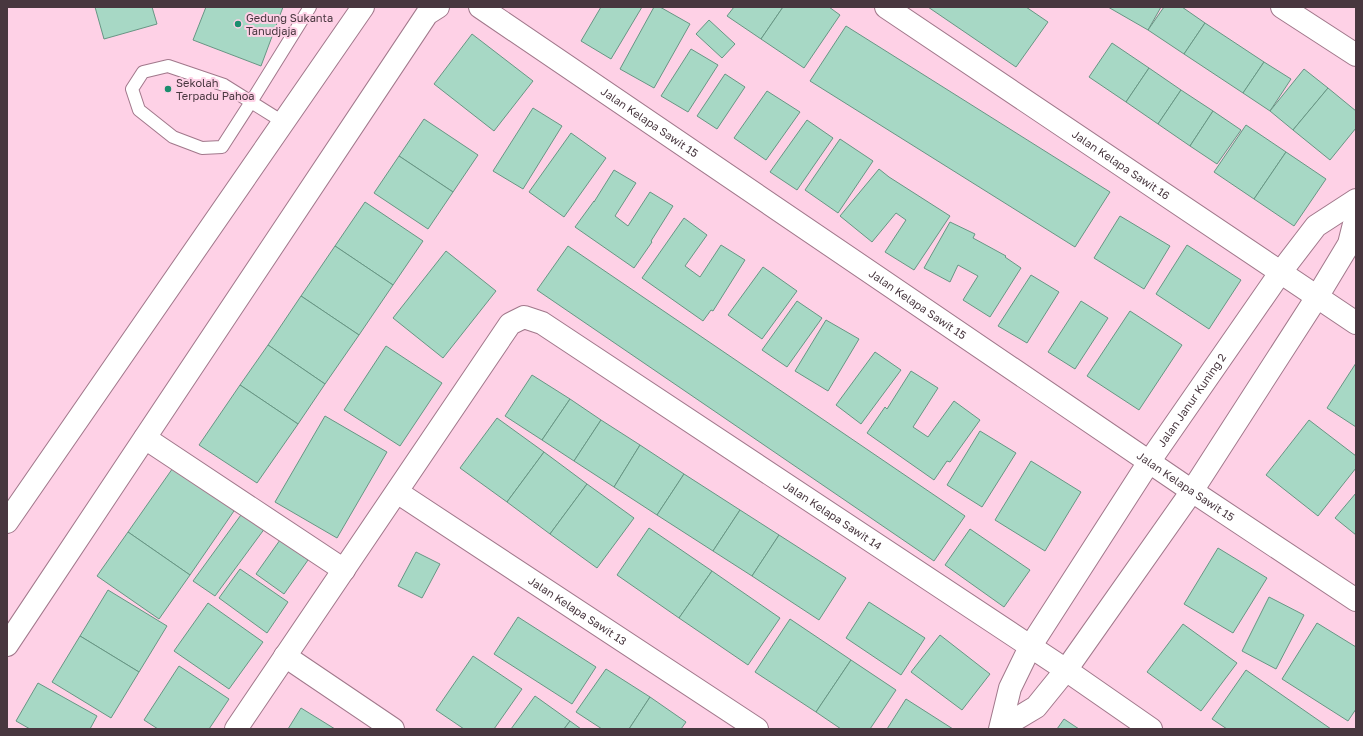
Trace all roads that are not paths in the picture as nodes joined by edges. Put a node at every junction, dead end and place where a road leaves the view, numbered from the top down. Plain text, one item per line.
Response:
1 (310, 7) edge
2 (363, 7) edge
3 (438, 7) edge
4 (480, 7) edge
5 (886, 7) edge
6 (1282, 7) edge
7 (1356, 55) edge
8 (252, 102) junction
9 (283, 122) junction
10 (1356, 200) edge
11 (1356, 216) edge
12 (1280, 273) junction
13 (1317, 297) junction
14 (1356, 323) edge
15 (145, 438) junction
16 (1149, 462) junction
17 (1192, 491) junction
18 (397, 492) junction
19 (7, 522) edge
20 (344, 570) junction
21 (1356, 600) edge
22 (7, 645) edge
23 (1030, 647) junction
24 (285, 656) junction
25 (1066, 670) junction
26 (1000, 728) edge
27 (236, 729) edge
28 (393, 729) edge
29 (757, 729) edge
30 (1151, 729) edge

1 - 8 lane
2 - 9 street
3 - 15 street
4 - 16 street, Jalan Kelapa Sawit 15
5 - 12 street, Jalan Kelapa Sawit 16
6 - 7 street
8 - 8 lane
8 - 9 lane
9 - 19 street
10 - 12 street, Jalan Janur Kuning 2
11 - 13 street, Jalan Janur Kuning 2
12 - 13 street, Jalan Kelapa Sawit 16
12 - 16 street, Jalan Janur Kuning 2
13 - 14 street, Jalan Kelapa Sawit 16
13 - 17 street, Jalan Janur Kuning 2
15 - 20 street
15 - 22 street
16 - 17 street, Jalan Kelapa Sawit 15
16 - 23 street, Jalan Janur Kuning 2
17 - 21 street, Jalan Kelapa Sawit 15
17 - 25 street, Jalan Janur Kuning 2
18 - 20 street
18 - 23 street, Jalan Kelapa Sawit 14
18 - 29 street, Jalan Kelapa Sawit 13
20 - 24 street
23 - 25 street, Jalan Kelapa Sawit 14
23 - 26 street, Jalan Janur Kuning 2
24 - 27 street
24 - 28 street
25 - 26 street, Jalan Janur Kuning 2
25 - 30 street, Jalan Kelapa Sawit 14

